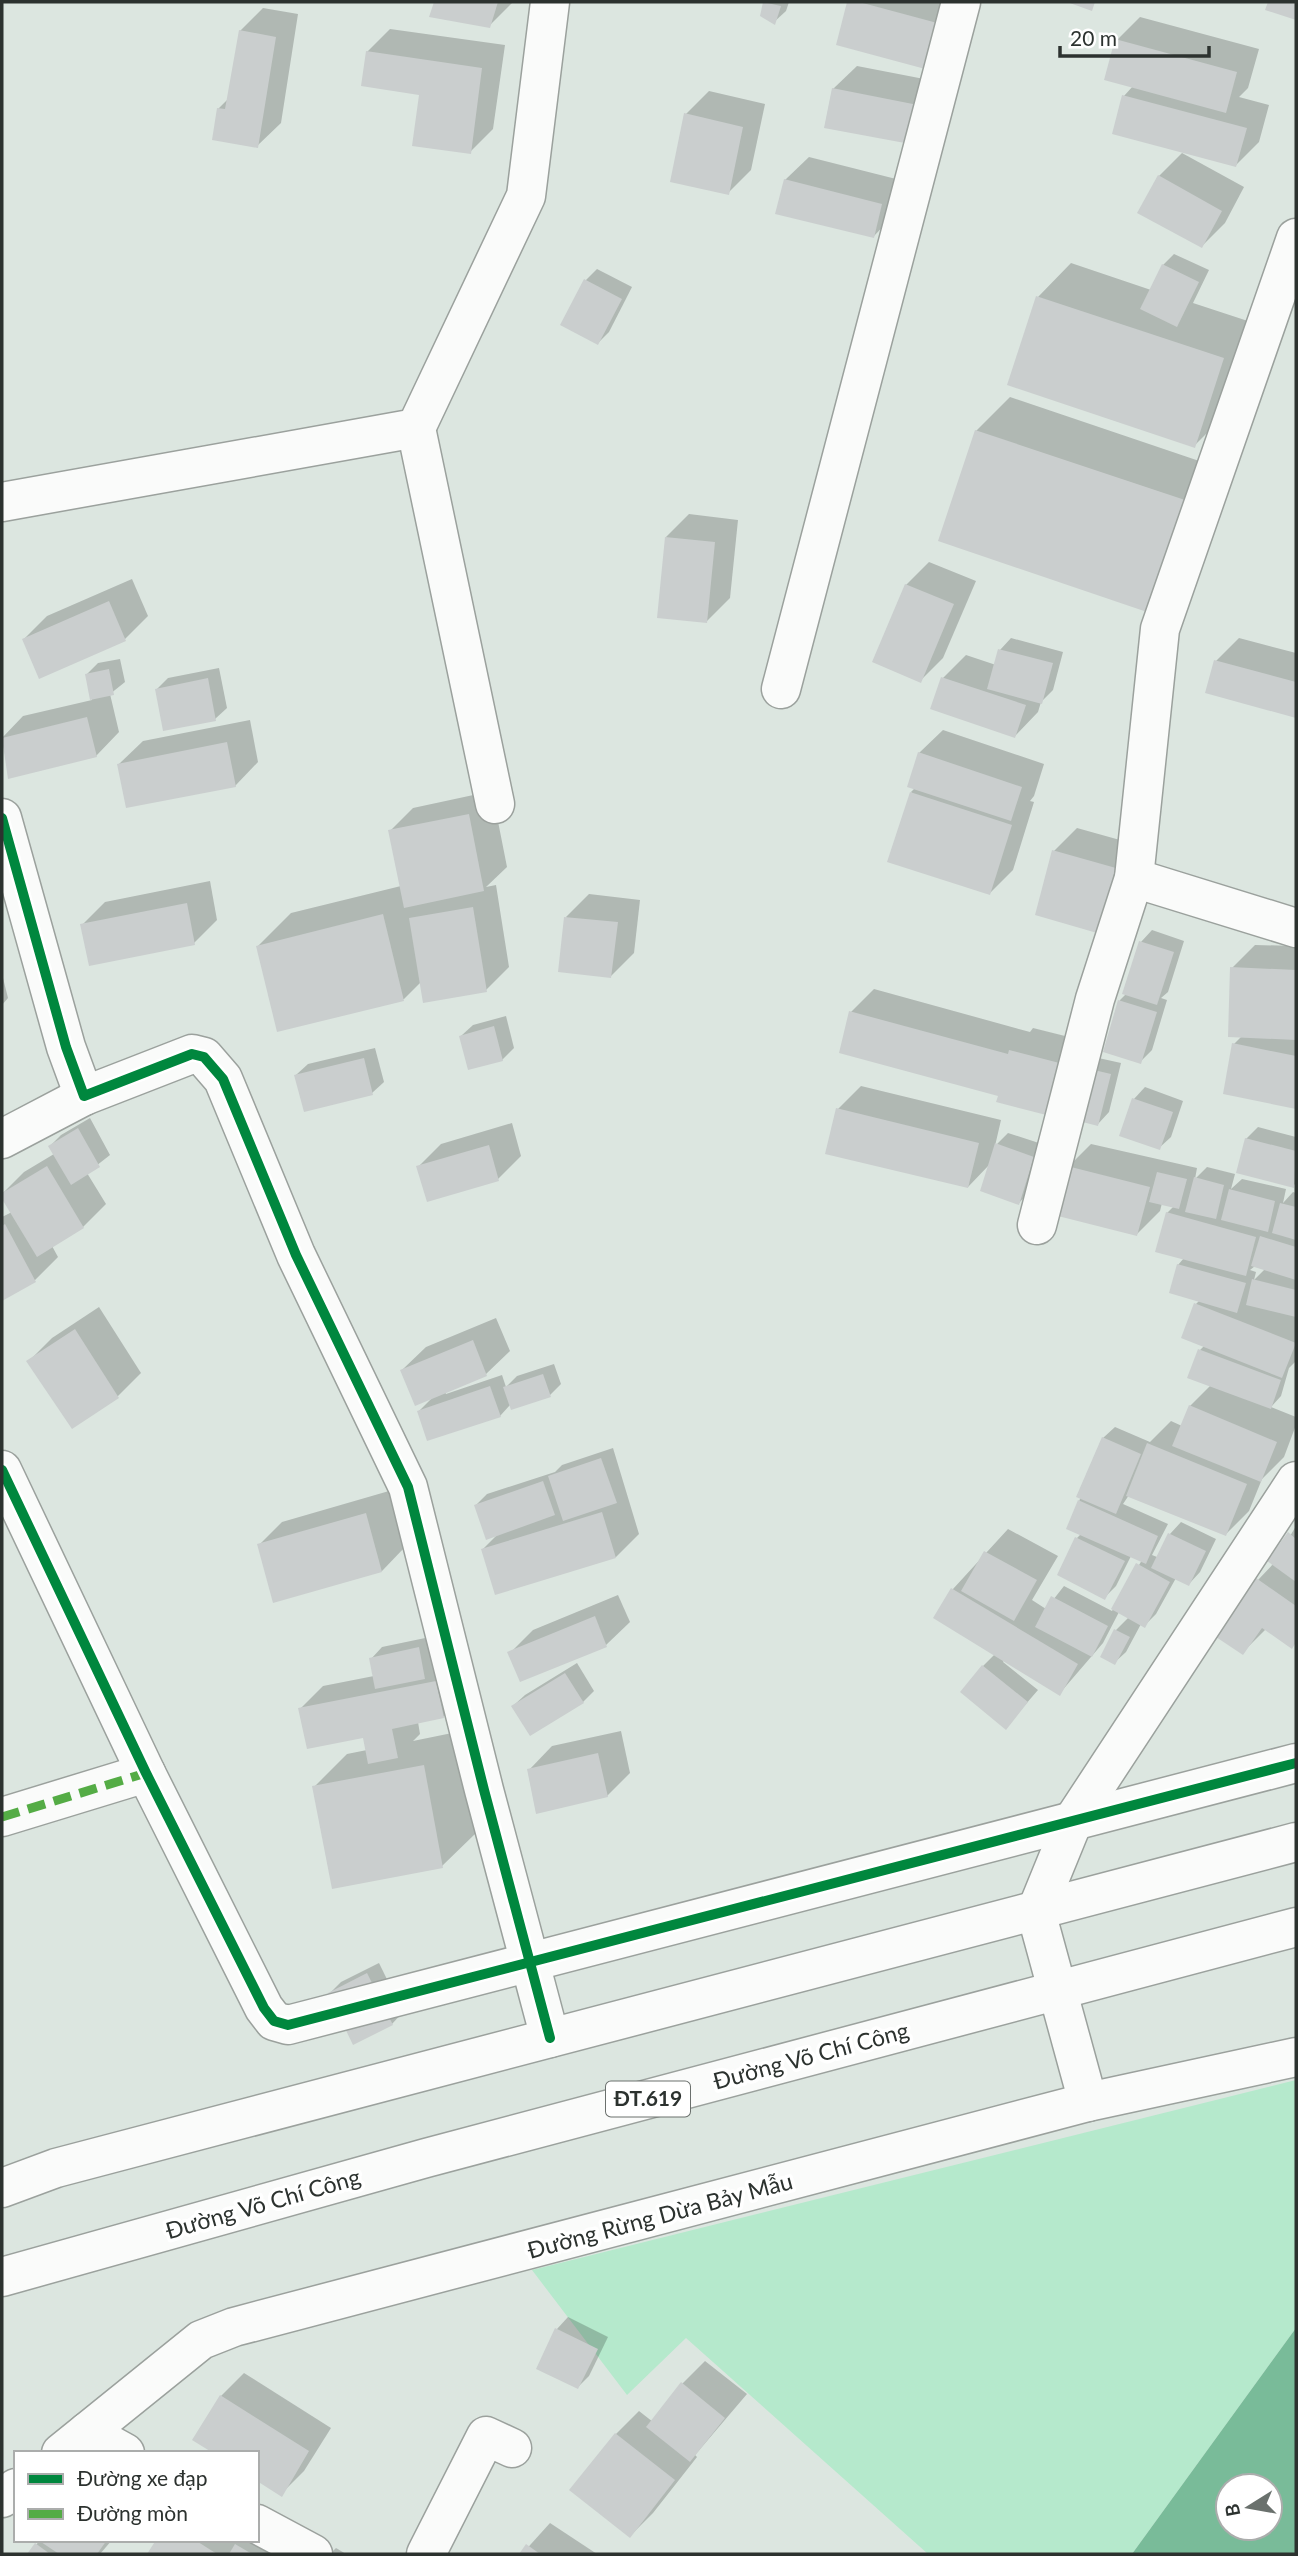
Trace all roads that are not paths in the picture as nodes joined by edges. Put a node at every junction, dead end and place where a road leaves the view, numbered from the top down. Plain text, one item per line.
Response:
1 (550, 2) edge
2 (961, 2) edge
3 (1296, 238) edge
4 (416, 428) junction
5 (2, 502) edge
6 (781, 689) dead end
7 (495, 804) dead end
8 (2, 818) edge
9 (1134, 878) junction
10 (1296, 928) edge
11 (84, 1096) junction
12 (2, 1139) edge
13 (1037, 1225) dead end
14 (2, 1470) edge
15 (1296, 1481) edge
16 (1296, 1763) edge
17 (146, 1773) junction
18 (2, 1817) edge
19 (1074, 1819) junction
20 (1296, 1842) edge
21 (1036, 1912) junction
22 (1296, 1927) edge
23 (529, 1964) junction
24 (1060, 1989) junction
25 (550, 2038) junction
26 (1296, 2057) edge
27 (1088, 2102) junction
28 (2, 2188) edge
29 (2, 2277) edge
30 (74, 2443) edge
31 (512, 2448) dead end
32 (115, 2451) edge
33 (259, 2525) edge
34 (313, 2554) edge
35 (426, 2554) edge

1 - 4 street
2 - 6 street
3 - 9 street
4 - 5 street
4 - 7 street
8 - 11 street
9 - 10 street
9 - 13 street
11 - 12 street
11 - 23 street
14 - 17 street
15 - 19 street
16 - 19 street
17 - 18 street
17 - 23 street
19 - 21 street
19 - 23 street
20 - 21 street
21 - 24 street
21 - 25 street
22 - 24 street, Đường Võ Chí Công / ĐT.619
23 - 25 street
24 - 27 street
24 - 29 street, Đường Võ Chí Công / ĐT.619
25 - 28 street
26 - 27 street, Đường Rừng Dừa Bảy Mẫu
27 - 30 street, Đường Rừng Dừa Bảy Mẫu
30 - 32 street
31 - 35 street
33 - 34 street

